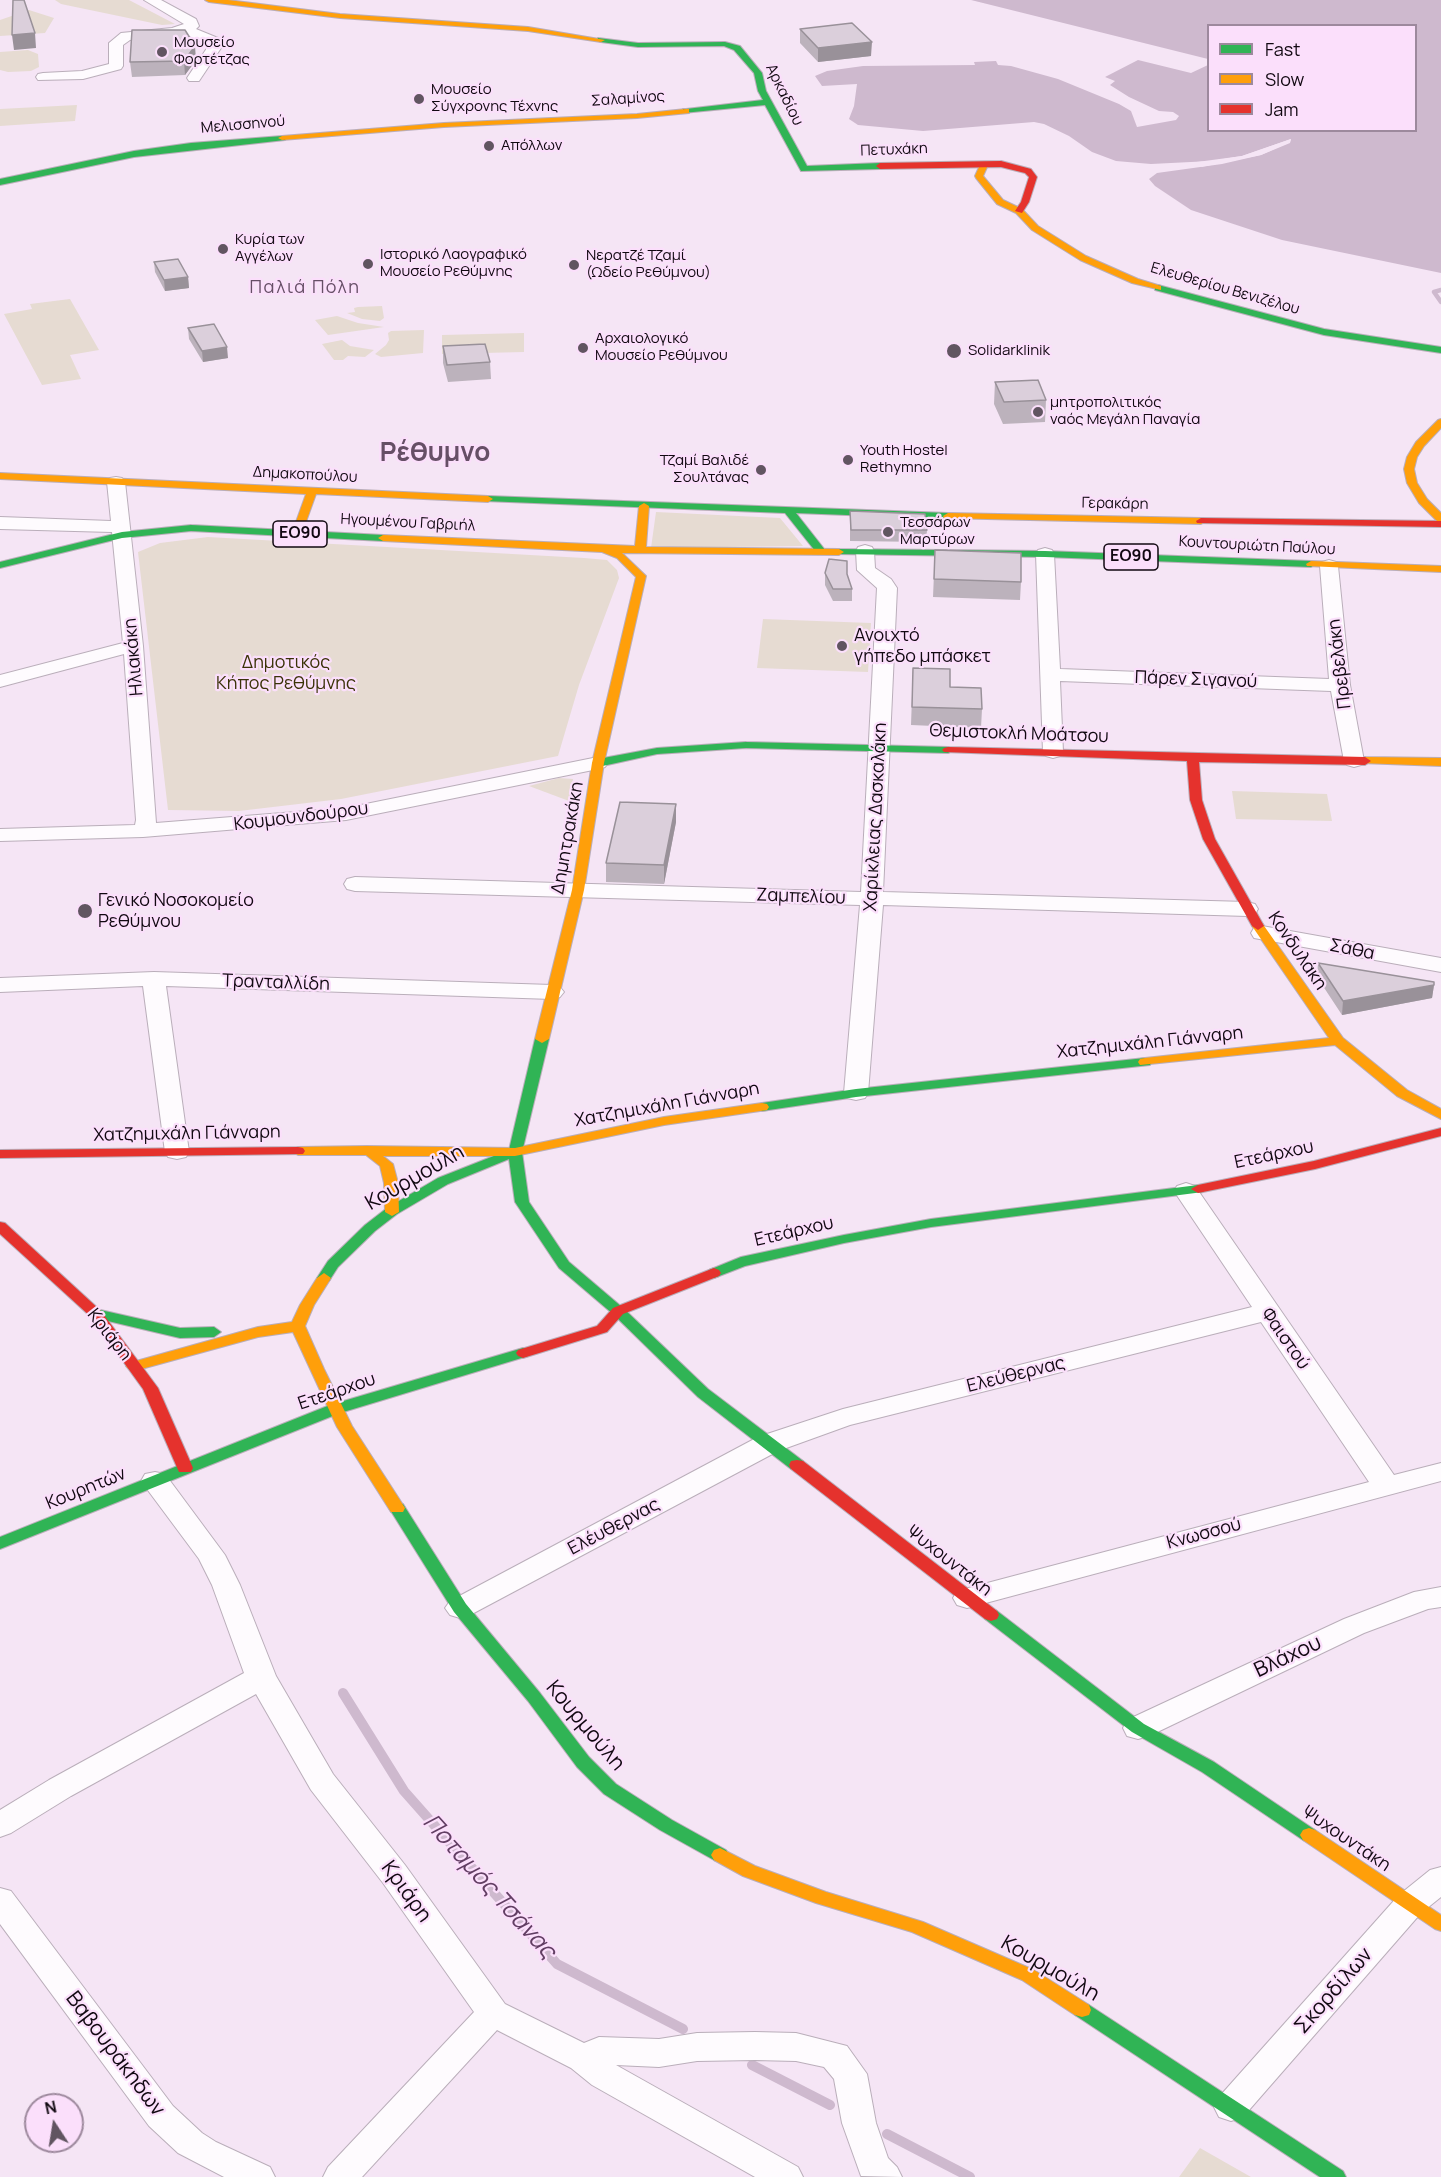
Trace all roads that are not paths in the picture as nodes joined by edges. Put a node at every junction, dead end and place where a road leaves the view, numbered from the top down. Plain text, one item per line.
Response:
1 (151, 0) edge
2 (209, 0) edge
3 (186, 30) junction
4 (44, 77) dead end
5 (194, 78) dead end
6 (768, 102) junction
7 (491, 122) joint
8 (984, 165) junction
9 (804, 169) joint
10 (0, 182) edge
11 (1019, 211) junction
12 (1441, 350) edge
13 (1441, 422) edge
14 (0, 476) edge
15 (116, 482) junction
16 (312, 492) junction
17 (644, 506) junction
18 (788, 510) junction
19 (1441, 519) edge
20 (0, 523) edge
21 (1441, 524) edge
22 (122, 531) junction
23 (297, 533) junction
24 (603, 549) junction
25 (640, 550) junction
26 (820, 550) junction
27 (695, 551) junction
28 (865, 551) junction
29 (1045, 554) junction
30 (0, 565) edge
31 (1329, 566) junction
32 (651, 569) junction
33 (1441, 569) edge
34 (133, 646) junction
35 (1051, 675) junction
36 (0, 681) edge
37 (1340, 685) junction
38 (880, 749) junction
39 (1053, 752) junction
40 (1193, 758) junction
41 (1354, 761) junction
42 (1441, 762) edge
43 (598, 763) junction
44 (143, 831) junction
45 (0, 835) edge
46 (355, 884) dead end
47 (578, 890) junction
48 (872, 898) junction
49 (1247, 909) junction
50 (1262, 933) junction
51 (1441, 965) edge
52 (154, 979) junction
53 (0, 984) edge
54 (552, 992) junction
55 (1338, 1041) junction
56 (856, 1093) junction
57 (1441, 1115) edge
58 (1441, 1132) edge
59 (367, 1150) junction
60 (177, 1152) junction
61 (514, 1152) junction
62 (0, 1154) edge
63 (1186, 1191) junction
64 (392, 1212) junction
65 (0, 1226) edge
66 (618, 1311) junction
67 (1266, 1312) junction
68 (96, 1314) junction
69 (298, 1326) junction
70 (258, 1332) junction
71 (134, 1366) junction
72 (335, 1409) junction
73 (768, 1444) junction
74 (185, 1468) junction
75 (1441, 1472) edge
76 (154, 1481) junction
77 (1386, 1485) junction
78 (0, 1543) edge
79 (1441, 1597) edge
80 (967, 1598) junction
81 (460, 1608) junction
82 (261, 1677) junction
83 (1138, 1728) junction
84 (0, 1825) edge
85 (1441, 1879) edge
86 (0, 1900) edge
87 (1410, 1904) junction
88 (1441, 1924) edge
89 (493, 2013) junction
90 (583, 2058) junction
91 (1231, 2107) junction
92 (258, 2177) edge
93 (340, 2177) edge
94 (786, 2177) edge
95 (885, 2177) edge
96 (1336, 2177) edge

1 - 3 street
2 - 6 main road, Αρκαδίου
3 - 4 street
3 - 5 street
6 - 7 main road, Σαλαμίνος
6 - 9 main road, Αρκαδίου
7 - 10 main road, Μελισσηνού
8 - 9 main road, Πετυχάκη
8 - 11 main road, Ελευθερίου Βενιζέλου
8 - 11 main road, Πετυχάκη
11 - 12 main road, Ελευθερίου Βενιζέλου
13 - 19 main road
14 - 15 main road, Δημακοπούλου
15 - 16 main road, Δημακοπούλου
15 - 22 street, Ηλιακάκη
16 - 17 main road, Δημακοπούλου
16 - 23 main road
17 - 18 main road
17 - 25 main road
18 - 21 main road, Γερακάρη
18 - 26 main road
20 - 22 street
22 - 23 main road, Ηγουμένου Γαβριήλ / ΕΟ90
22 - 30 main road, Ηγουμένου Γαβριήλ / ΕΟ90
22 - 34 street, Ηλιακάκη
23 - 24 main road, Ηγουμένου Γαβριήλ / ΕΟ90
24 - 25 main road, ΕΟ90
24 - 32 main road, ΕΟ90
25 - 27 main road, ΕΟ90
26 - 27 main road, ΕΟ90
26 - 28 main road, Κουντουριώτη Παύλου / ΕΟ90
27 - 32 main road, ΕΟ90
28 - 29 main road, Κουντουριώτη Παύλου / ΕΟ90
28 - 38 street, Χαρίκλειας Δασκαλάκη
29 - 31 main road, Κουντουριώτη Παύλου / ΕΟ90
29 - 35 street
31 - 33 main road, Κουντουριώτη Παύλου / ΕΟ90
31 - 37 street, Πρεβελάκη
32 - 43 main road, Δημητρακάκη
34 - 36 street
34 - 44 street, Ηλιακάκη
35 - 37 street, Πάρεν Σιγανού
35 - 39 street
37 - 41 street, Πρεβελάκη
38 - 39 main road, Θεμιστοκλή Μοάτσου
38 - 43 main road, Θεμιστοκλή Μοάτσου
38 - 48 street, Χαρίκλειας Δασκαλάκη
39 - 40 main road, Θεμιστοκλή Μοάτσου
40 - 41 main road, Θεμιστοκλή Μοάτσου
40 - 49 main road, Κονδυλάκη
41 - 42 main road, Θεμιστοκλή Μοάτσου
43 - 44 street, Κουμουνδούρου
43 - 47 main road, Δημητρακάκη
44 - 45 street, Κουμουνδούρου
46 - 47 street, Ζαμπελίου
47 - 48 street, Ζαμπελίου
47 - 54 main road, Δημητρακάκη
48 - 49 street, Ζαμπελίου
48 - 56 street, Χαρίκλειας Δασκαλάκη
49 - 50 main road, Κονδυλάκη
50 - 51 street, Σάθα
50 - 55 main road, Κονδυλάκη
52 - 53 street, Τρανταλλίδη
52 - 54 street, Τρανταλλίδη
52 - 60 street
54 - 61 main road, Δημητρακάκη
55 - 56 main road, Χατζημιχάλη Γιάνναρη
55 - 57 main road, Κονδυλάκη
56 - 61 main road, Χατζημιχάλη Γιάνναρη
58 - 63 main road, Ετεάρχου
59 - 60 main road, Χατζημιχάλη Γιάνναρη
59 - 61 main road, Χατζημιχάλη Γιάνναρη
59 - 64 main road
60 - 62 main road, Χατζημιχάλη Γιάνναρη
61 - 64 main road, Κουρμούλη
61 - 66 main road, Ψυχουντάκη
63 - 66 main road, Ετεάρχου
63 - 67 street, Φαιστού
64 - 69 main road, Κουρμούλη
65 - 68 main road, Κριάρη
66 - 72 main road, Ετεάρχου
66 - 73 main road, Ψυχουντάκη
67 - 73 street, Ελεύθερνας
67 - 77 street, Φαιστού
68 - 70 main road
68 - 71 main road, Κριάρη
69 - 70 main road
69 - 72 main road, Κουρμούλη
70 - 71 main road
71 - 74 main road, Κριάρη
72 - 74 main road, Ετεάρχου
72 - 81 main road, Κουρμούλη
73 - 80 main road, Ψυχουντάκη
73 - 81 street, Ελέυθερνας
74 - 76 main road, Κουρητών
75 - 77 street, Κνωσσού
76 - 78 main road, Κουρητών
76 - 82 street, Κριάρη
77 - 80 street, Κνωσσού
79 - 83 street, Βλάχου
80 - 83 main road, Ψυχουντάκη
81 - 91 main road, Κουρμούλη
82 - 84 street
82 - 89 street, Κριάρη
83 - 87 main road, Ψυχουντάκη
85 - 87 street, Σκορδίλων
86 - 92 street, Βαβουράκηδων
87 - 88 main road, Ψυχουντάκη
87 - 91 street, Σκορδίλων
89 - 90 street, Κριάρη
89 - 93 street
90 - 94 street, Κριάρη
90 - 95 street
91 - 96 main road, Κουρμούλη

